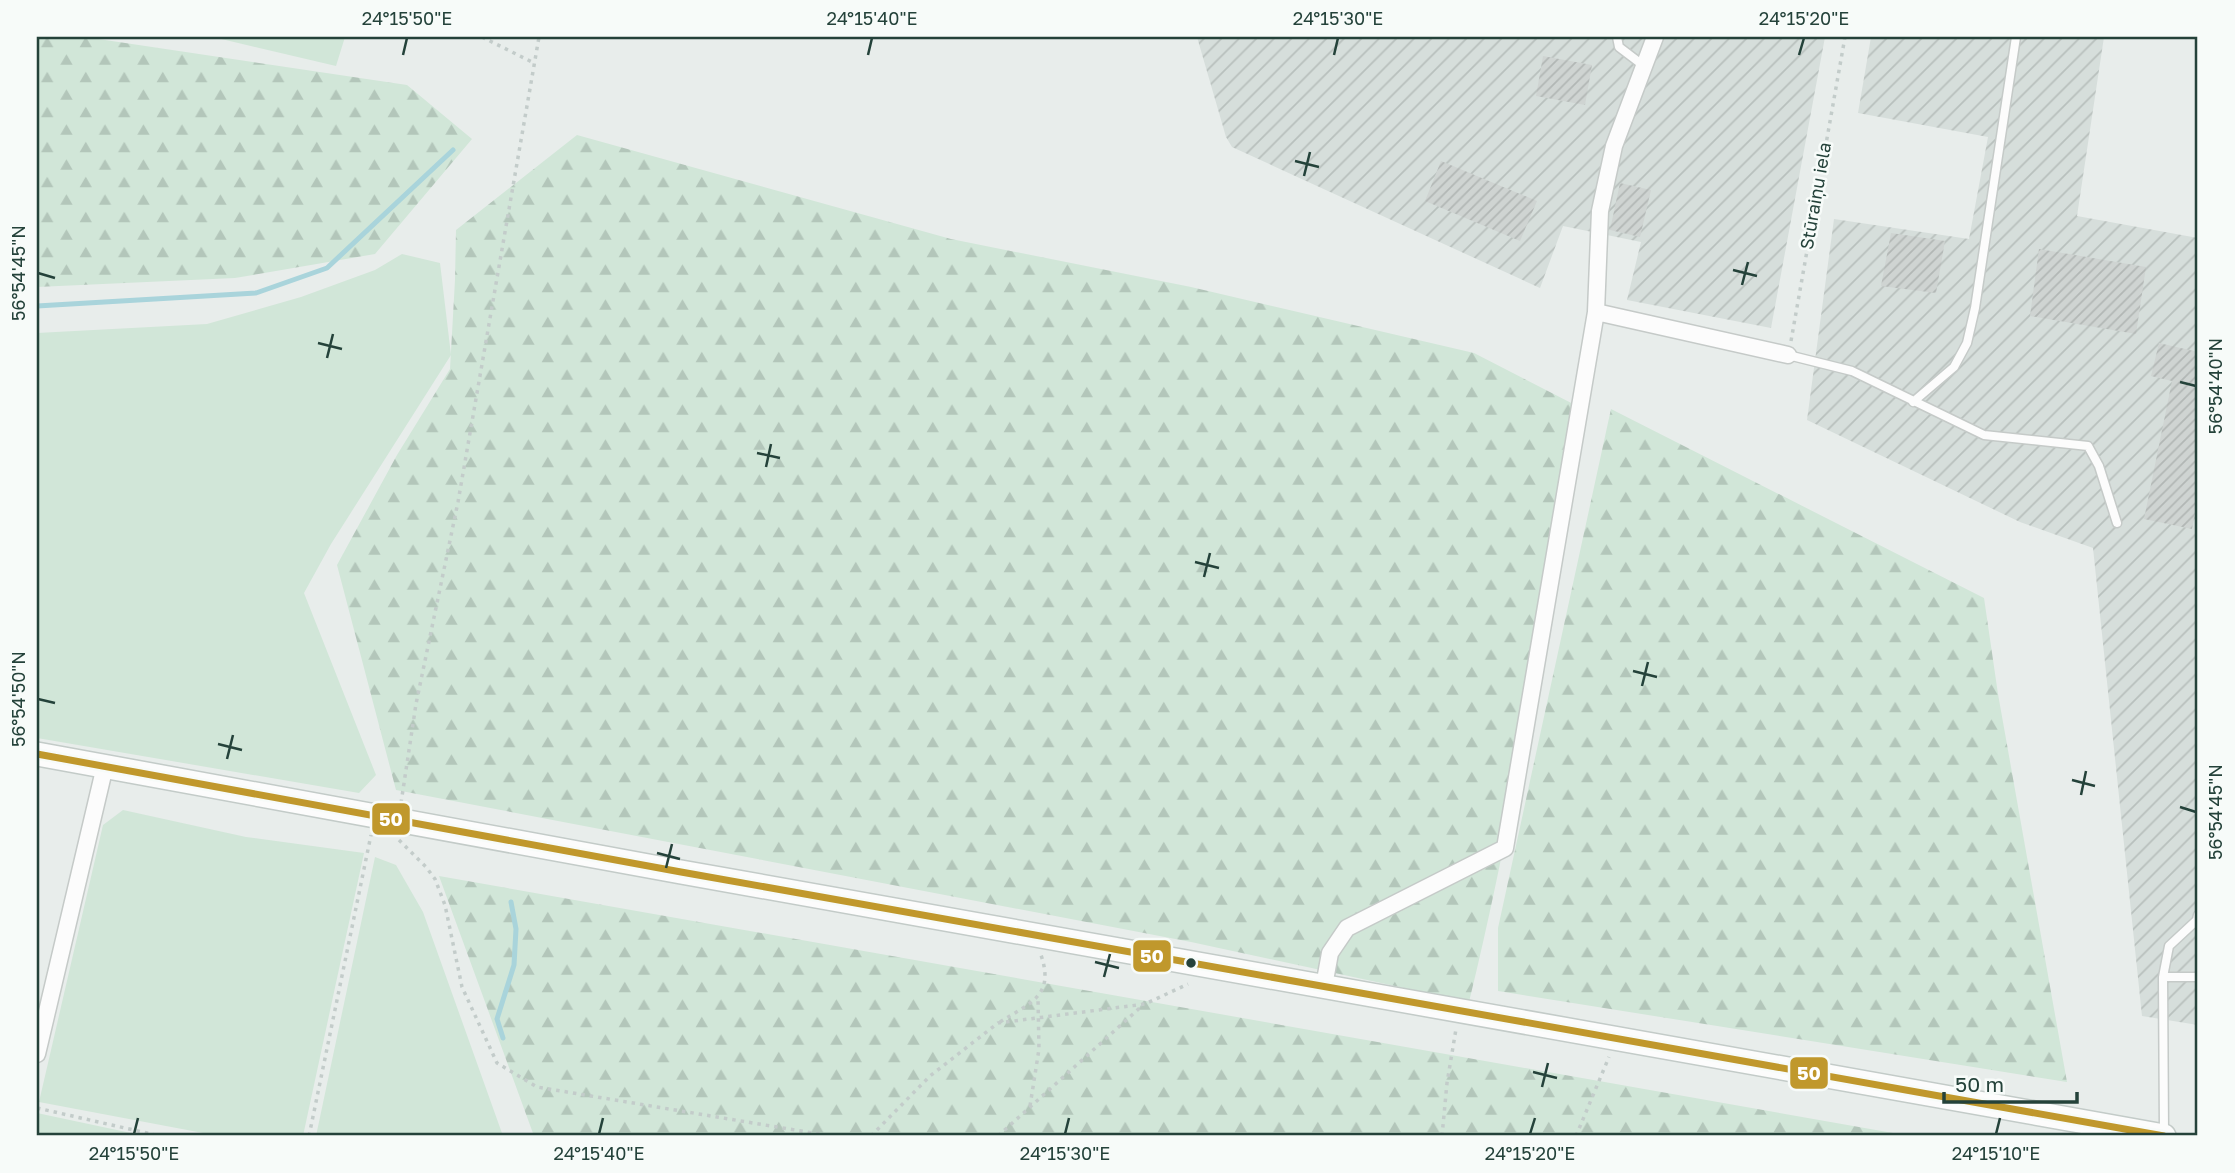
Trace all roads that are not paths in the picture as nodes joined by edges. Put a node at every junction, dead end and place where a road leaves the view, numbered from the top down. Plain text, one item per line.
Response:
1 (1617, 37) edge
2 (1655, 37) edge
3 (2016, 37) edge
4 (1644, 66) junction
5 (1596, 312) junction
6 (1788, 355) joint
7 (1913, 402) junction
8 (2117, 523) dead end
9 (37, 754) edge
10 (105, 766) junction
11 (2198, 915) edge
12 (2163, 977) junction
13 (2198, 977) edge
14 (1324, 986) junction
15 (37, 1054) edge
16 (2164, 1136) edge

1 - 4 lane
2 - 4 street
3 - 7 lane
4 - 5 street
5 - 6 street
5 - 14 street
6 - 7 lane
7 - 8 lane
9 - 10 main road
10 - 14 main road
10 - 15 street
11 - 12 lane
12 - 13 lane
12 - 16 lane
14 - 16 main road

